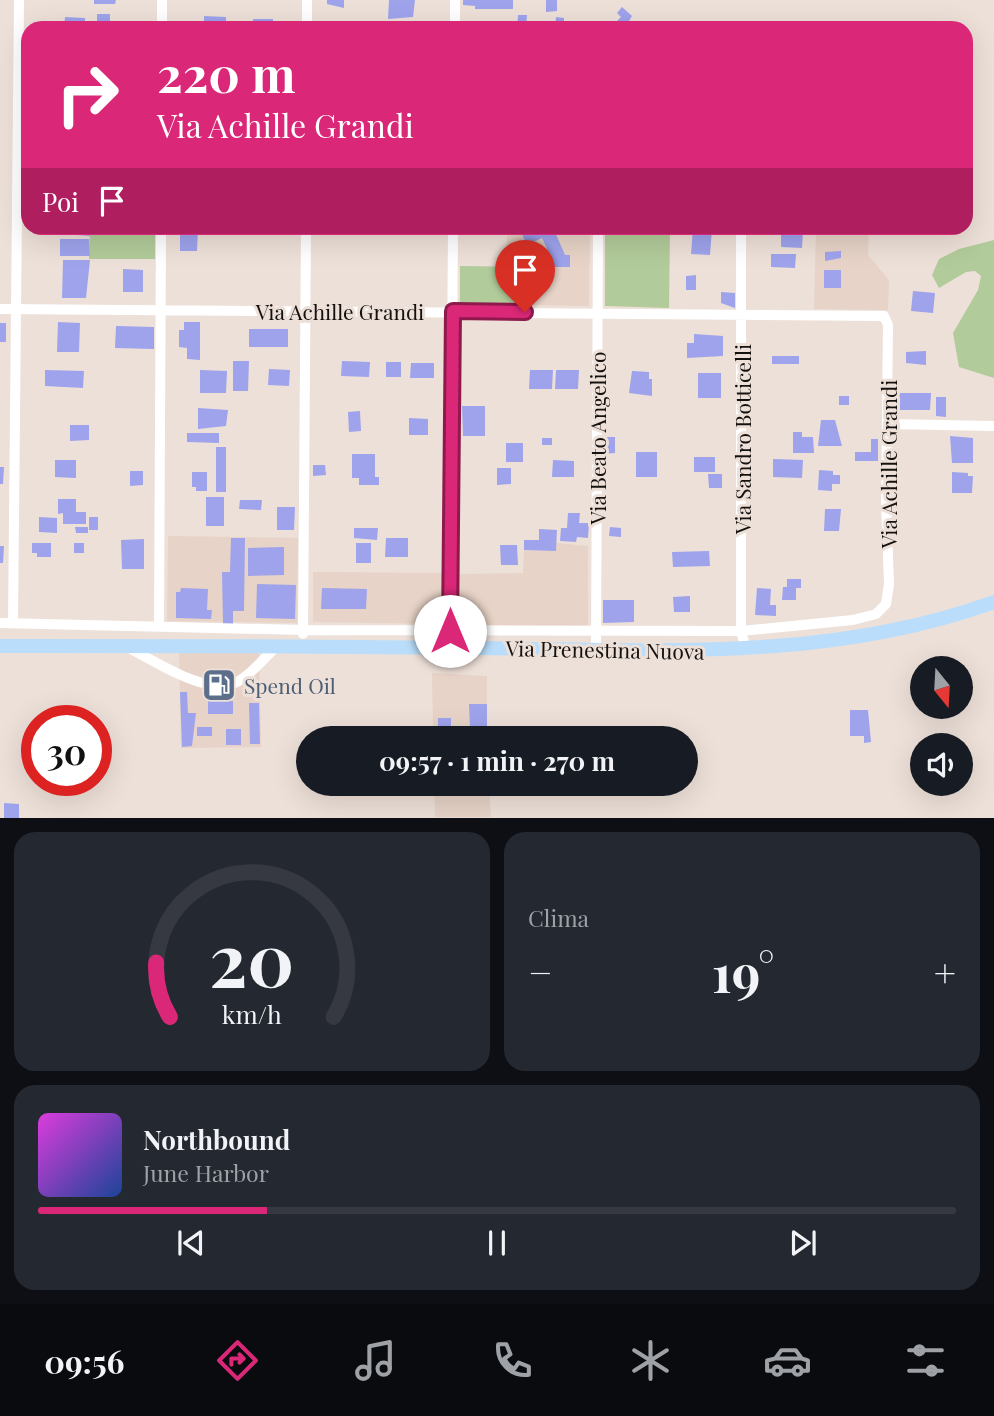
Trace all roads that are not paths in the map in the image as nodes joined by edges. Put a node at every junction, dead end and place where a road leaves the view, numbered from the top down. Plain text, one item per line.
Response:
1 (19, 0) edge
2 (162, 0) edge
3 (307, 0) edge
4 (455, 0) edge
5 (162, 21) edge
6 (307, 21) edge
7 (455, 21) edge
8 (160, 235) edge
9 (306, 235) edge
10 (453, 235) edge
11 (598, 235) edge
12 (741, 235) edge
13 (0, 309) edge
14 (17, 309) junction
15 (161, 310) junction
16 (453, 311) junction
17 (307, 312) junction
18 (598, 313) junction
19 (743, 314) junction
20 (887, 424) junction
21 (994, 426) edge
22 (994, 602) edge
23 (0, 623) edge
24 (13, 623) junction
25 (159, 626) junction
26 (217, 628) junction
27 (303, 630) junction
28 (450, 631) junction
29 (596, 631) junction
30 (740, 631) junction
31 (0, 646) edge
32 (124, 646) junction
33 (216, 646) junction
34 (276, 647) junction
35 (304, 648) junction
36 (596, 649) junction
37 (746, 649) junction

1 - 14 street
2 - 5 street
3 - 6 street
4 - 7 street
8 - 15 street
9 - 17 street
10 - 16 street
11 - 18 street, Via Beato Angelico
12 - 19 street, Via Sandro Botticelli
13 - 14 street, Via Achille Grandi
14 - 15 street, Via Achille Grandi
14 - 24 street
15 - 17 street, Via Achille Grandi
15 - 25 street
16 - 17 street, Via Achille Grandi
16 - 18 street, Via Achille Grandi
16 - 28 street
17 - 27 street
18 - 19 street, Via Achille Grandi
18 - 29 street, Via Beato Angelico
19 - 20 street, Via Achille Grandi
19 - 30 street, Via Sandro Botticelli
20 - 21 street
20 - 30 street, Via Achille Grandi
22 - 37 main road, Via Prenestina Nuova
23 - 24 street, Via Achille Grandi
24 - 25 street, Via Achille Grandi
25 - 26 street, Via Achille Grandi
26 - 27 street, Via Achille Grandi
26 - 33 street
27 - 28 street, Via Achille Grandi
27 - 35 street
28 - 29 street, Via Achille Grandi
29 - 30 street, Via Achille Grandi
29 - 36 street, Via Beato Angelico
30 - 37 street, Via Sandro Botticelli
31 - 32 main road, Via Prenestina Nuova
32 - 33 main road, Via Prenestina Nuova
32 - 34 street
33 - 34 main road, Via Prenestina Nuova
34 - 35 main road, Via Prenestina Nuova
35 - 36 main road, Via Prenestina Nuova
36 - 37 main road, Via Prenestina Nuova

